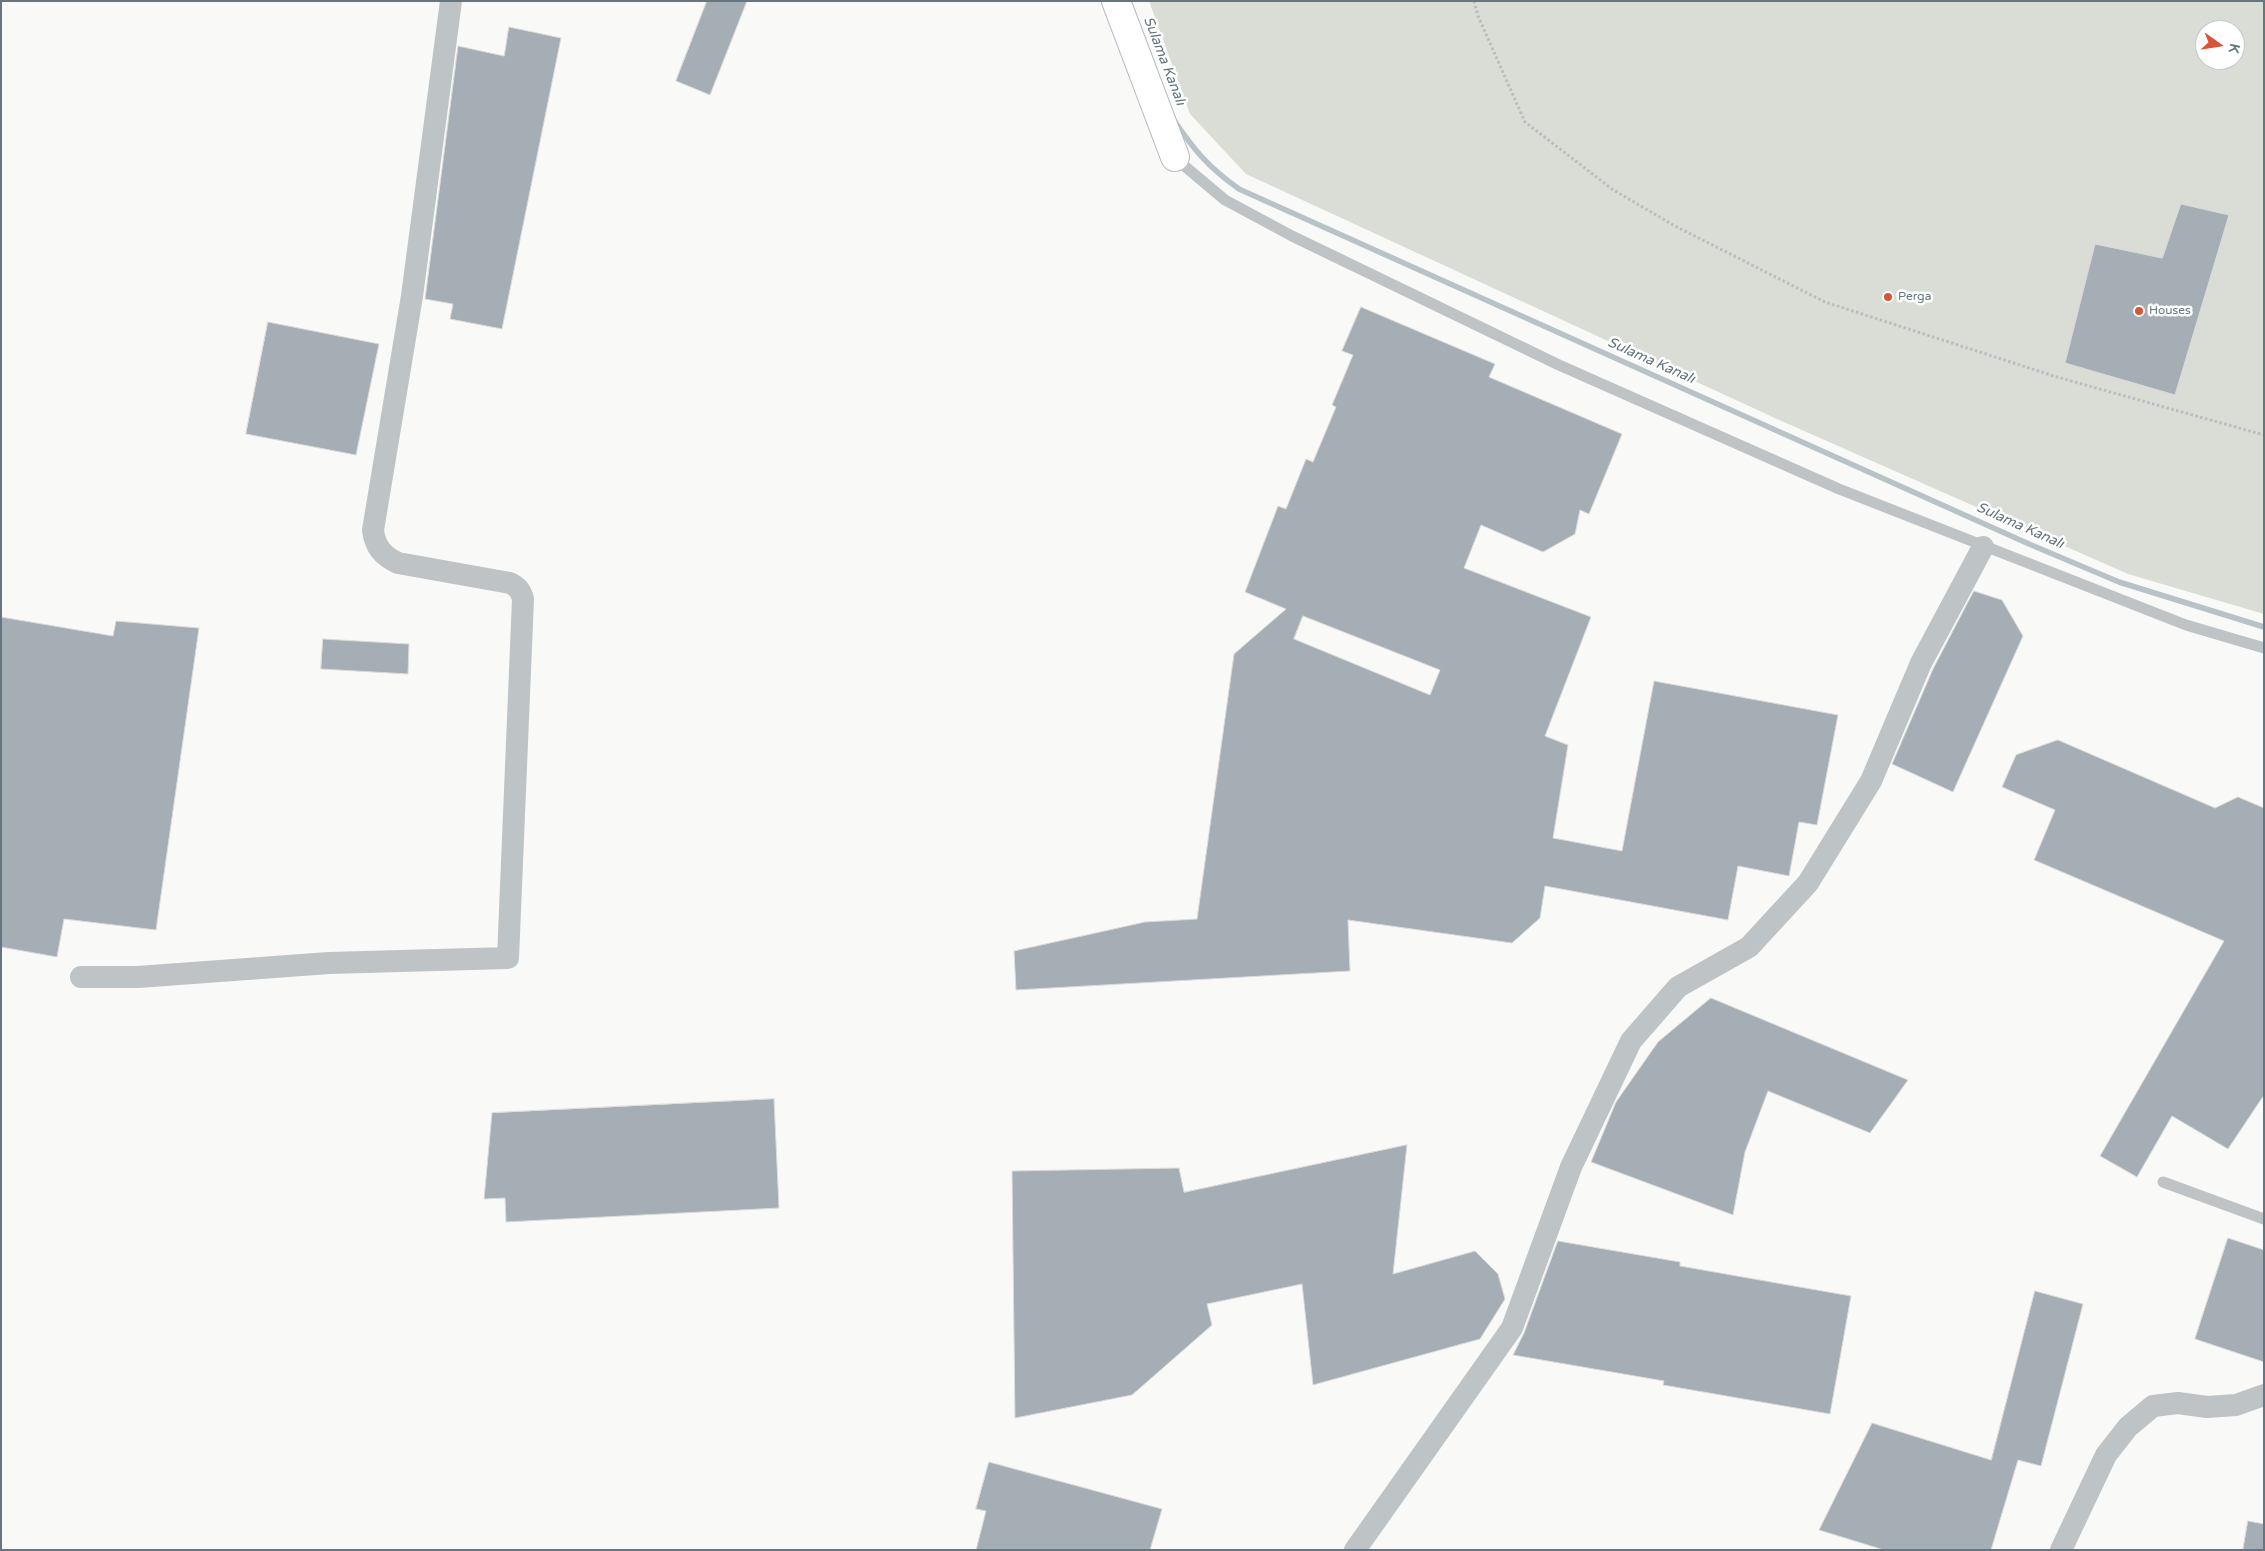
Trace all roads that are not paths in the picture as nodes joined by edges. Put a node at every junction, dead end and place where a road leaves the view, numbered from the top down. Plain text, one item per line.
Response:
1 (451, 1) edge
2 (1116, 1) edge
3 (1175, 157) joint
4 (1982, 547) junction
5 (2264, 648) edge
6 (81, 977) dead end
7 (2163, 1182) dead end
8 (2264, 1219) edge
9 (2264, 1394) edge
10 (1354, 1550) edge
11 (2061, 1550) edge

1 - 6 street
2 - 3 street
3 - 4 lane
4 - 5 lane
4 - 10 street
7 - 8 lane
9 - 11 street

